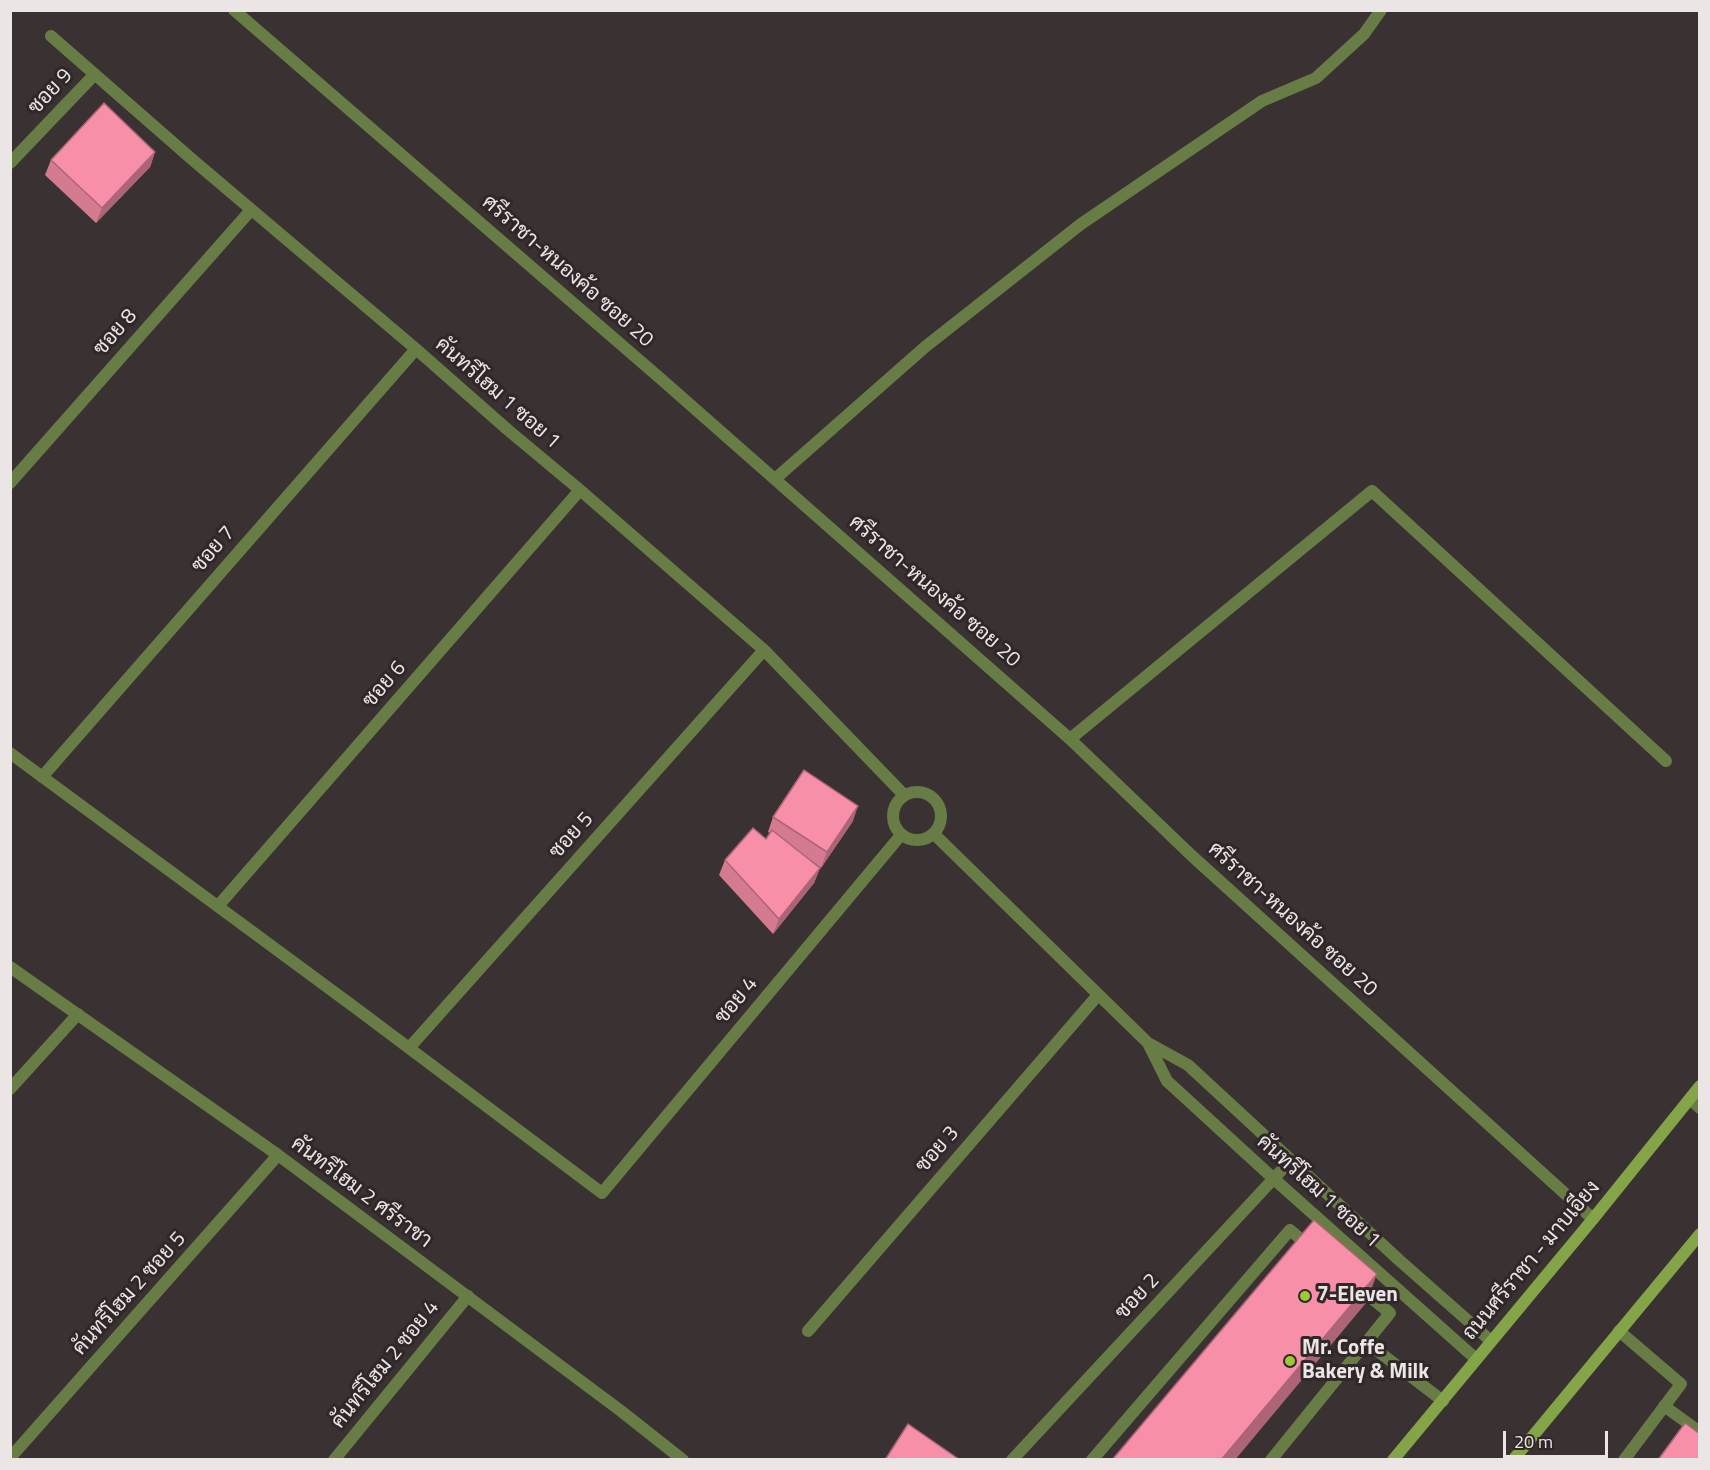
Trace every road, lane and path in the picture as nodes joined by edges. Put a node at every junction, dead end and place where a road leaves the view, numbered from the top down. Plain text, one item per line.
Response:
1 (234, 10) edge
2 (1381, 10) edge
3 (51, 36) dead end
4 (94, 74) junction
5 (10, 163) edge
6 (251, 210) junction
7 (416, 349) junction
8 (775, 480) junction
9 (10, 483) edge
10 (580, 490) junction
11 (764, 650) junction
12 (1070, 739) junction
13 (10, 753) edge
14 (1666, 761) dead end
15 (42, 777) junction
16 (904, 795) junction
17 (934, 834) junction
18 (901, 835) junction
19 (218, 906) junction
20 (10, 967) edge
21 (1098, 995) junction
22 (78, 1014) junction
23 (1148, 1043) junction
24 (409, 1048) junction
25 (1700, 1086) edge
26 (10, 1089) edge
27 (1690, 1099) junction
28 (1700, 1108) edge
29 (278, 1155) junction
30 (1291, 1160) junction
31 (1274, 1179) junction
32 (1593, 1219) junction
33 (1700, 1234) edge
34 (1318, 1253) edge
35 (1345, 1276) edge
36 (468, 1296) junction
37 (1440, 1296) junction
38 (1424, 1312) junction
39 (808, 1330) dead end
40 (1619, 1331) junction
41 (1491, 1341) junction
42 (1366, 1342) junction
43 (1476, 1359) junction
44 (1443, 1401) junction
45 (1664, 1406) junction
46 (1700, 1432) edge
47 (10, 1458) edge
48 (682, 1459) edge
49 (334, 1460) edge
50 (1012, 1460) edge
51 (1092, 1460) edge
52 (1271, 1460) edge
53 (1393, 1460) edge
54 (1513, 1460) edge
55 (1624, 1460) edge

1 - 8 street, ศรีราชา-หนองค้อ ซอย 20
2 - 8 street
3 - 4 street, คันทรีโฮม 1 ซอย 1
4 - 5 street, ซอย 9
4 - 6 street, คันทรีโฮม 1 ซอย 1
6 - 7 street, คันทรีโฮม 1 ซอย 1
6 - 9 street, ซอย 8
7 - 10 street, คันทรีโฮม 1 ซอย 1
7 - 15 street, ซอย 7
8 - 12 street, ศรีราชา-หนองค้อ ซอย 20
10 - 11 street, คันทรีโฮม 1 ซอย 1
10 - 19 street, ซอย 6
11 - 16 street, คันทรีโฮม 1 ซอย 1
11 - 24 street, ซอย 5
12 - 14 street
12 - 32 street, ศรีราชา-หนองค้อ ซอย 20
13 - 15 street
15 - 19 street
16 - 17 street
16 - 18 street
17 - 18 street
17 - 21 street, คันทรีโฮม 1 ซอย 1
18 - 24 street, ซอย 4
19 - 24 street
20 - 22 street, คันทรีโฮม 2 ศรีราชา
21 - 23 street, คันทรีโฮม 1 ซอย 1
21 - 39 street, ซอย 3
22 - 26 street
22 - 29 street, คันทรีโฮม 2 ศรีราชา
23 - 30 street, คันทรีโฮม 1 ซอย 1
23 - 31 street, คันทรีโฮม 1 ซอย 1
25 - 27 main road, ถนนศรีราชา - มาบเอียง
27 - 28 street
27 - 32 main road, ถนนศรีราชา - มาบเอียง
29 - 36 street, คันทรีโฮม 2 ศรีราชา
29 - 47 street, คันทรีโฮม 2 ซอย 5
30 - 31 street, ซอย 2
30 - 37 street, คันทรีโฮม 1 ซอย 1
31 - 38 street, คันทรีโฮม 1 ซอย 1
31 - 50 street, ซอย 2
32 - 41 main road, ถนนศรีราชา - มาบเอียง
33 - 40 main road
34 - 51 street
35 - 42 street
36 - 48 street, คันทรีโฮม 2 ศรีราชา
36 - 49 street, คันทรีโฮม 2 ซอย 4
37 - 38 street
37 - 41 street, คันทรีโฮม 1 ซอย 1
38 - 43 street, คันทรีโฮม 1 ซอย 1
40 - 45 street
40 - 54 main road
41 - 43 main road, ถนนศรีราชา - มาบเอียง
42 - 44 street
42 - 52 street
43 - 44 main road, ถนนศรีราชา - มาบเอียง
44 - 53 main road, ถนนศรีราชา - มาบเอียง
45 - 46 street
45 - 55 street

